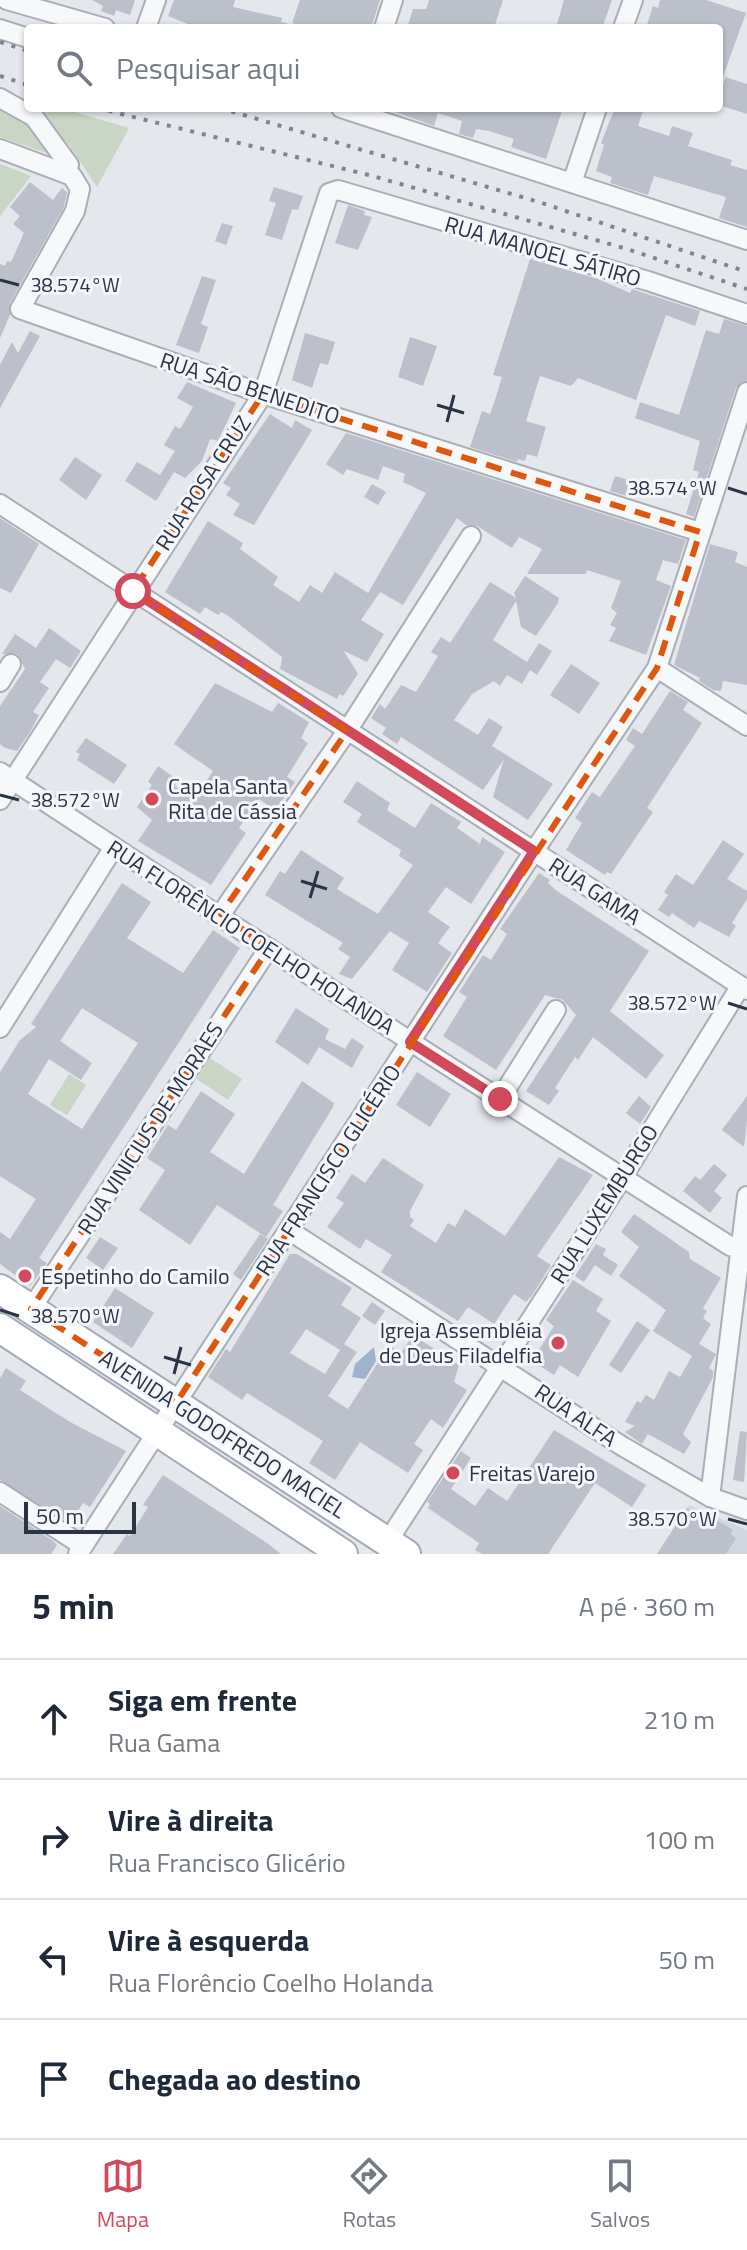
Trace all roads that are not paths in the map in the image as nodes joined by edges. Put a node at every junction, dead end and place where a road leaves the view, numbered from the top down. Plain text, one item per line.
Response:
1 (7, 0) edge
2 (156, 0) edge
3 (393, 0) edge
4 (633, 0) edge
5 (91, 24) edge
6 (147, 24) edge
7 (385, 24) edge
8 (624, 24) edge
9 (0, 29) edge
10 (24, 37) edge
11 (0, 98) edge
12 (24, 111) edge
13 (25, 112) edge
14 (359, 112) edge
15 (596, 112) edge
16 (0, 149) edge
17 (69, 165) dead end
18 (572, 183) junction
19 (338, 190) joint
20 (747, 240) edge
21 (747, 314) edge
22 (747, 392) edge
23 (263, 394) junction
24 (0, 504) edge
25 (700, 532) junction
26 (471, 536) dead end
27 (133, 591) junction
28 (11, 664) dead end
29 (657, 668) junction
30 (0, 682) edge
31 (747, 726) edge
32 (347, 731) junction
33 (6, 776) edge
34 (0, 800) edge
35 (114, 847) junction
36 (534, 851) junction
37 (221, 914) junction
38 (269, 948) junction
39 (744, 988) edge
40 (556, 1010) dead end
41 (0, 1028) edge
42 (410, 1042) junction
43 (500, 1099) junction
44 (622, 1178) junction
45 (747, 1196) edge
46 (290, 1231) junction
47 (744, 1251) edge
48 (0, 1289) edge
49 (31, 1309) junction
50 (0, 1328) edge
51 (501, 1365) junction
52 (176, 1403) junction
53 (157, 1433) junction
54 (0, 1492) edge
55 (710, 1497) junction
56 (747, 1510) edge
57 (397, 1548) edge
58 (81, 1550) edge
59 (343, 1554) edge

1 - 5 street
2 - 6 street
3 - 7 street
4 - 8 street
9 - 10 street
11 - 12 street
13 - 17 street
14 - 18 street
15 - 18 street
16 - 23 street, RUA SÃO BENEDITO
18 - 20 street
19 - 21 street, RUA MANOEL SÁTIRO
19 - 23 street, RUA ROSA CRUZ
22 - 25 street, RUA FRANCISCO GLICÉRIO
23 - 25 street, RUA SÃO BENEDITO
23 - 27 street, RUA ROSA CRUZ
24 - 27 street, RUA GAMA
25 - 29 street, RUA FRANCISCO GLICÉRIO
26 - 32 street
27 - 32 street, RUA GAMA
27 - 33 street, RUA ROSA CRUZ
28 - 30 street
29 - 31 street
29 - 36 street, RUA FRANCISCO GLICÉRIO
32 - 36 street, RUA GAMA
32 - 37 street
33 - 34 street, RUA ROSA CRUZ
33 - 35 street, RUA FLORÊNCIO COELHO HOLANDA
35 - 37 street, RUA FLORÊNCIO COELHO HOLANDA
35 - 41 street
36 - 39 street, RUA GAMA
36 - 42 street, RUA FRANCISCO GLICÉRIO
37 - 38 street, RUA FLORÊNCIO COELHO HOLANDA
38 - 42 street, RUA FLORÊNCIO COELHO HOLANDA
38 - 49 street, RUA VINICIUS DE MORAES
39 - 44 street, RUA LUXEMBURGO
40 - 43 street
42 - 43 street, RUA FLORÊNCIO COELHO HOLANDA
42 - 46 street, RUA FRANCISCO GLICÉRIO
43 - 44 street, RUA FLORÊNCIO COELHO HOLANDA
44 - 47 street, RUA FLORÊNCIO COELHO HOLANDA
44 - 51 street, RUA LUXEMBURGO
45 - 47 street
46 - 51 street, RUA ALFA
46 - 52 street, RUA FRANCISCO GLICÉRIO
47 - 55 street
48 - 49 main road, AVENIDA GODOFREDO MACIEL
49 - 52 main road, AVENIDA GODOFREDO MACIEL
50 - 53 main road, AVENIDA GODOFREDO MACIEL
51 - 55 street, RUA ALFA
51 - 57 street, RUA LUXEMBURGO
52 - 53 street, RUA FRANCISCO GLICÉRIO
52 - 57 main road, AVENIDA GODOFREDO MACIEL
53 - 58 street, RUA FRANCISCO GLICÉRIO
53 - 59 main road, AVENIDA GODOFREDO MACIEL
54 - 58 street
55 - 56 street, RUA ALFA

